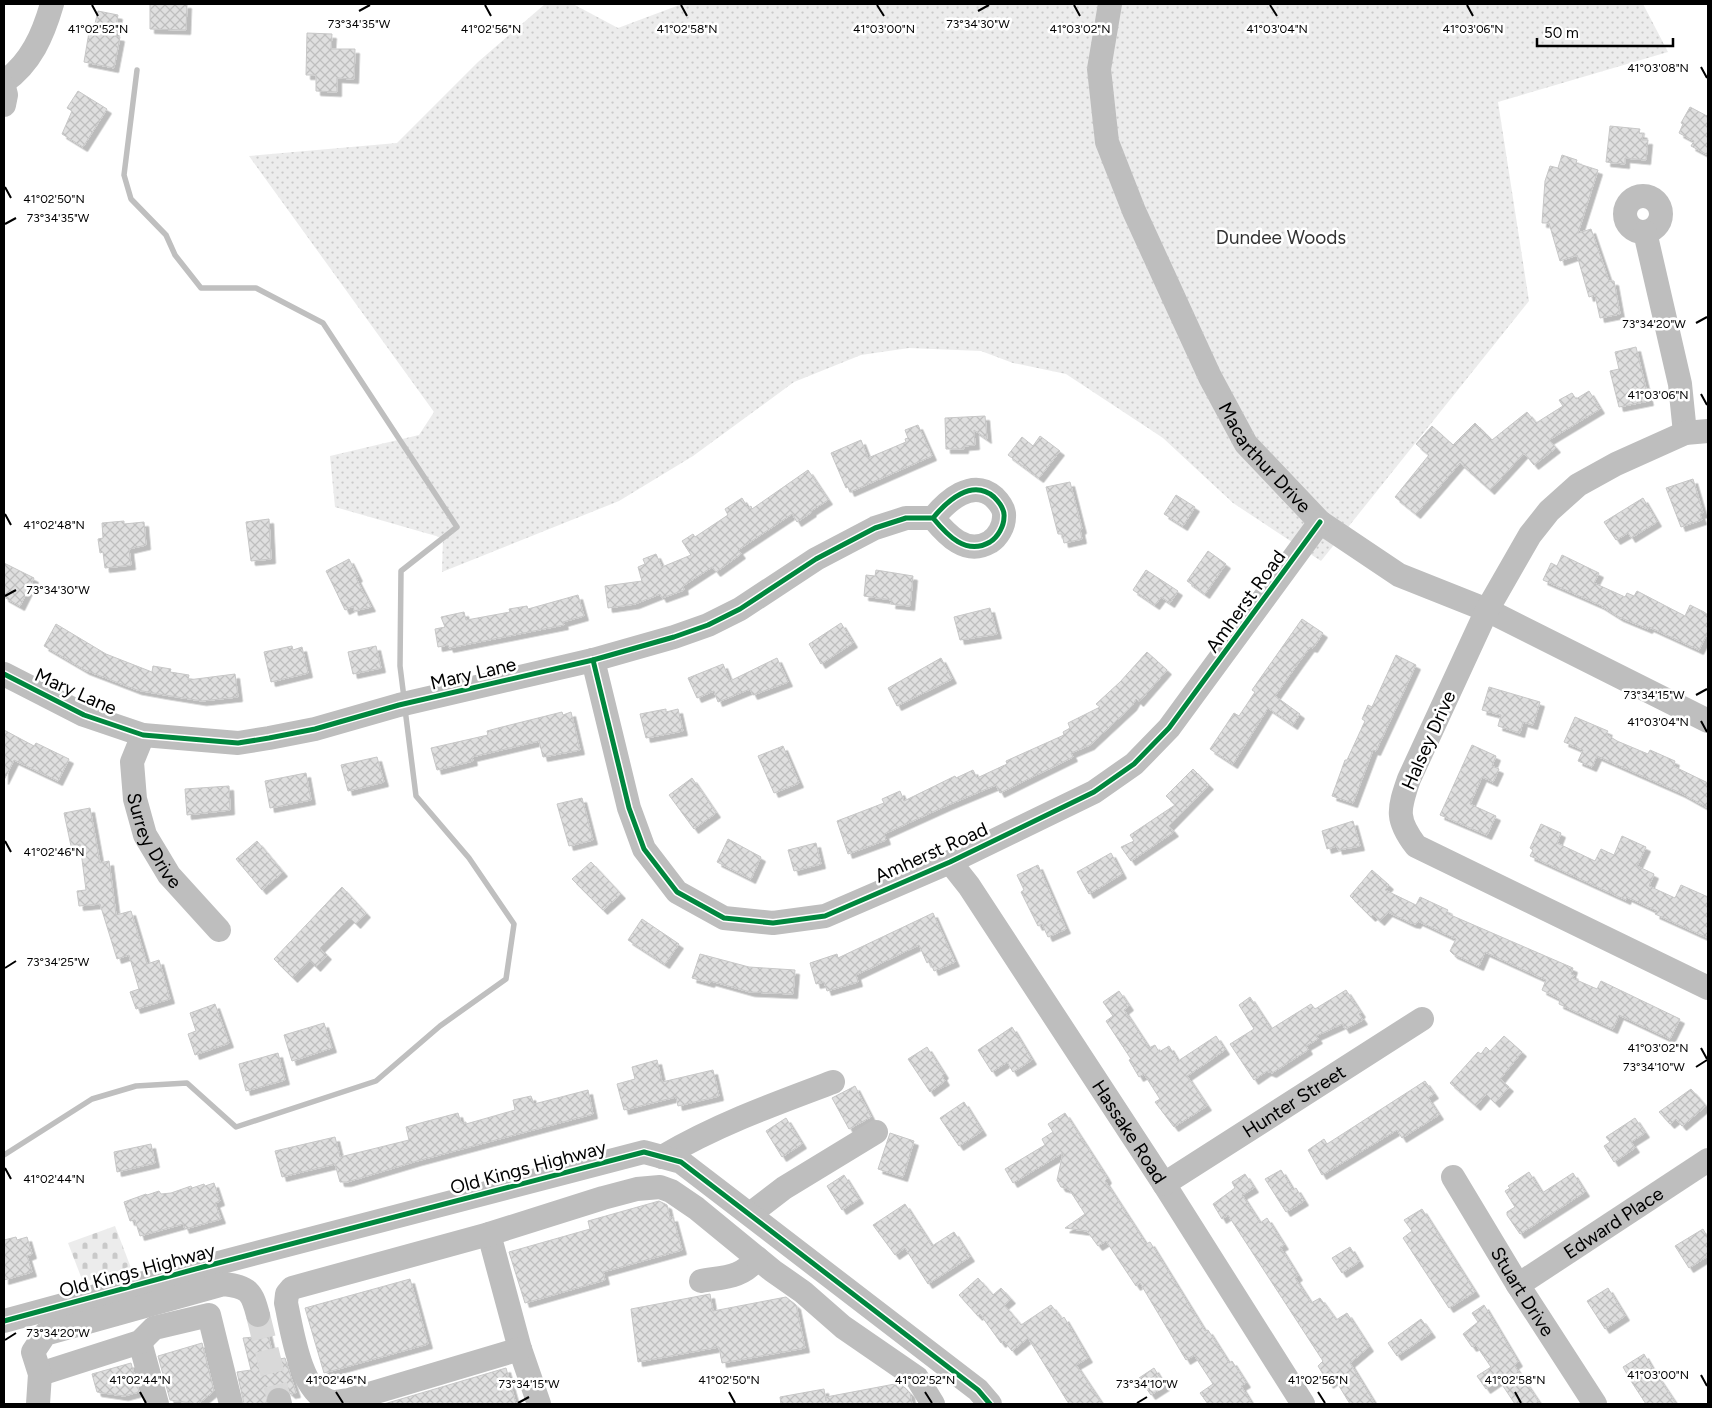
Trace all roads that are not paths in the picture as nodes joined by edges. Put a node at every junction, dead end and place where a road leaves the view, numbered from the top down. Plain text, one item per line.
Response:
1 (52, 4) edge
2 (1110, 4) edge
3 (4, 82) edge
4 (4, 87) edge
5 (4, 105) edge
6 (1645, 232) dead end
7 (1697, 432) edge
8 (933, 518) dead end
9 (1320, 522) junction
10 (1487, 610) junction
11 (593, 660) junction
12 (4, 674) edge
13 (1708, 721) edge
14 (142, 735) junction
15 (950, 862) junction
16 (219, 930) dead end
17 (1708, 988) edge
18 (1422, 1019) dead end
19 (833, 1082) dead end
20 (876, 1132) dead end
21 (662, 1157) junction
22 (1708, 1160) edge
23 (1453, 1177) dead end
24 (1164, 1184) junction
25 (750, 1214) junction
26 (489, 1234) junction
27 (757, 1258) junction
28 (701, 1282) dead end
29 (1518, 1284) junction
30 (258, 1315) tunnel mouth
31 (4, 1322) edge
32 (140, 1342) junction
33 (520, 1349) junction
34 (40, 1374) junction
35 (39, 1404) edge
36 (158, 1404) edge
37 (231, 1404) edge
38 (539, 1404) edge
39 (933, 1404) edge
40 (990, 1404) edge
41 (1303, 1404) edge
42 (1595, 1404) edge

1 - 3 street
2 - 9 street, Macarthur Drive
4 - 5 street
6 - 7 street
7 - 10 street, Halsey Drive
8 - 11 street, Mary Lane
9 - 10 street, Macarthur Drive
9 - 15 street, Amherst Road
10 - 13 street, Macarthur Drive
10 - 17 street, Halsey Drive
11 - 14 street, Mary Lane
11 - 15 street, Amherst Road
12 - 14 street, Mary Lane
14 - 16 street, Surrey Drive
15 - 24 street, Hassake Road
18 - 24 street, Hunter Street
19 - 21 street
20 - 25 street
21 - 25 street, Old Kings Highway
21 - 31 street, Old Kings Highway
22 - 29 street, Edward Place
23 - 29 street, Stuart Drive
24 - 41 street, Hassake Road
25 - 40 street, Old Kings Highway
26 - 27 street
26 - 33 street
26 - 33 street
27 - 28 street
27 - 39 street
29 - 42 street, Stuart Drive
30 - 34 street
32 - 34 street
32 - 36 street
32 - 37 street
33 - 38 street
34 - 35 street

